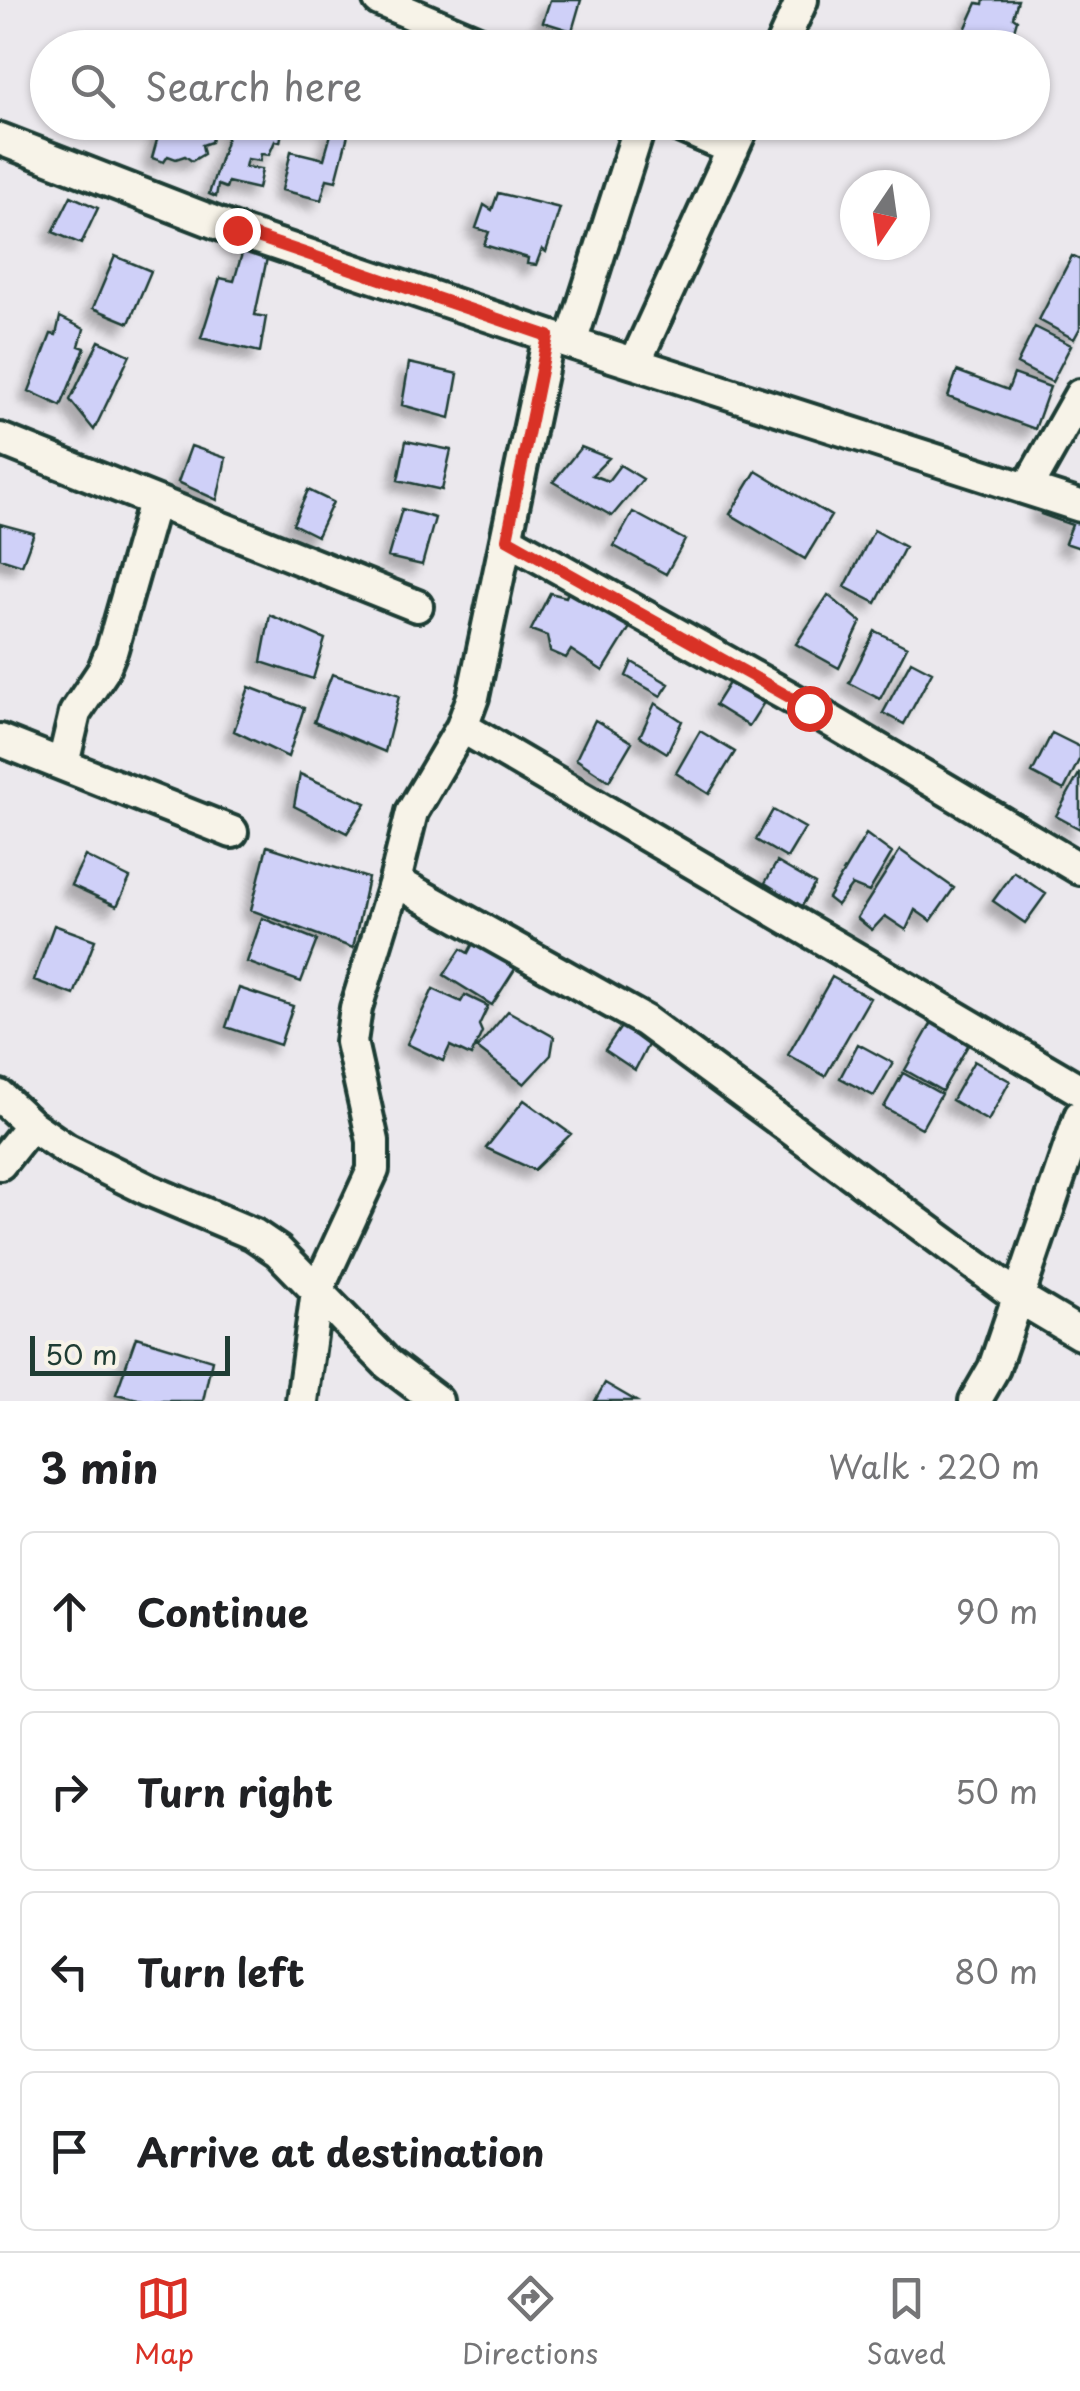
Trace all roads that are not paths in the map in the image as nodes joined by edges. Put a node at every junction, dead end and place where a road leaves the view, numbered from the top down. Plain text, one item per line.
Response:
1 (379, 0) edge
2 (802, 0) edge
3 (450, 30) edge
4 (788, 30) edge
5 (0, 139) edge
6 (634, 140) edge
7 (737, 140) edge
8 (560, 340) junction
9 (635, 364) junction
10 (1080, 394) edge
11 (0, 439) edge
12 (1026, 489) junction
13 (154, 502) junction
14 (1080, 506) edge
15 (507, 539) junction
16 (417, 606) dead end
17 (462, 727) junction
18 (0, 740) edge
19 (63, 764) junction
20 (232, 832) dead end
21 (1080, 869) edge
22 (395, 882) junction
23 (1080, 1090) edge
24 (0, 1096) edge
25 (1080, 1116) edge
26 (31, 1124) junction
27 (0, 1164) edge
28 (317, 1291) junction
29 (1018, 1297) junction
30 (1080, 1334) edge
31 (302, 1401) edge
32 (436, 1401) edge
33 (975, 1401) edge

1 - 3 street
2 - 4 street
5 - 8 street
6 - 8 street
7 - 9 street
8 - 9 street
8 - 15 street
9 - 12 street
10 - 12 street
11 - 13 street
12 - 14 street
13 - 16 street
13 - 19 street
15 - 17 street
15 - 21 street
17 - 22 street
17 - 23 street
18 - 19 street
19 - 20 street
22 - 28 street
22 - 29 street
24 - 26 street
25 - 29 street
26 - 27 street
26 - 28 street
28 - 31 street
28 - 32 street
29 - 30 street
29 - 33 street

